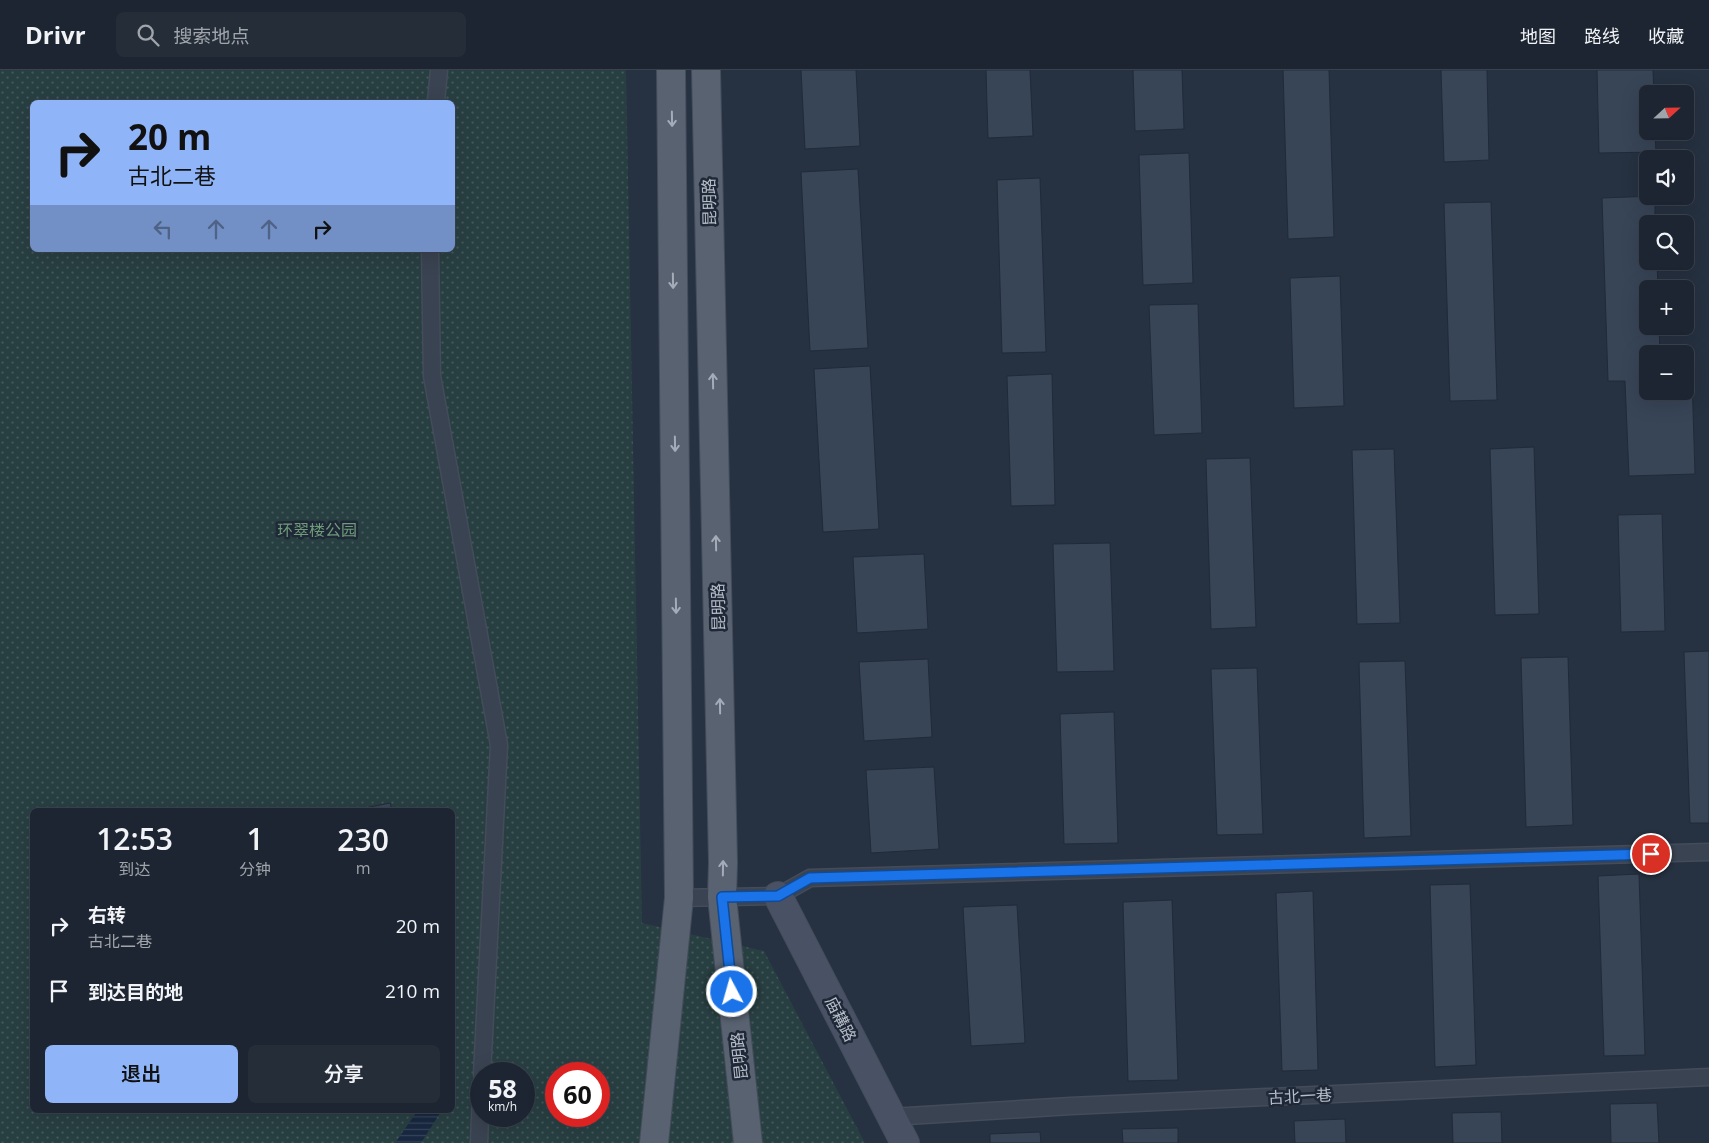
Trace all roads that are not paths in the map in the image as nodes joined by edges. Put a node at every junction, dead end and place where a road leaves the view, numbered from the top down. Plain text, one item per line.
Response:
1 (439, 70) edge
2 (671, 70) edge
3 (706, 70) edge
4 (436, 100) edge
5 (430, 252) edge
6 (1709, 852) edge
7 (778, 896) junction
8 (722, 897) junction
9 (679, 898) junction
10 (483, 1062) edge
11 (1709, 1077) edge
12 (891, 1117) junction
13 (480, 1127) edge
14 (479, 1143) edge
15 (654, 1143) edge
16 (748, 1143) edge
17 (904, 1143) edge

1 - 4 lane
2 -> 9 main road
8 -> 3 main road, 昆明路
5 - 10 lane
6 - 7 lane
7 - 8 lane
7 - 12 street, 庙耩路
8 - 9 lane
8 - 16 main road, 昆明路
9 - 15 main road
11 - 12 lane, 古北一巷
12 - 17 street, 庙耩路
13 - 14 lane

